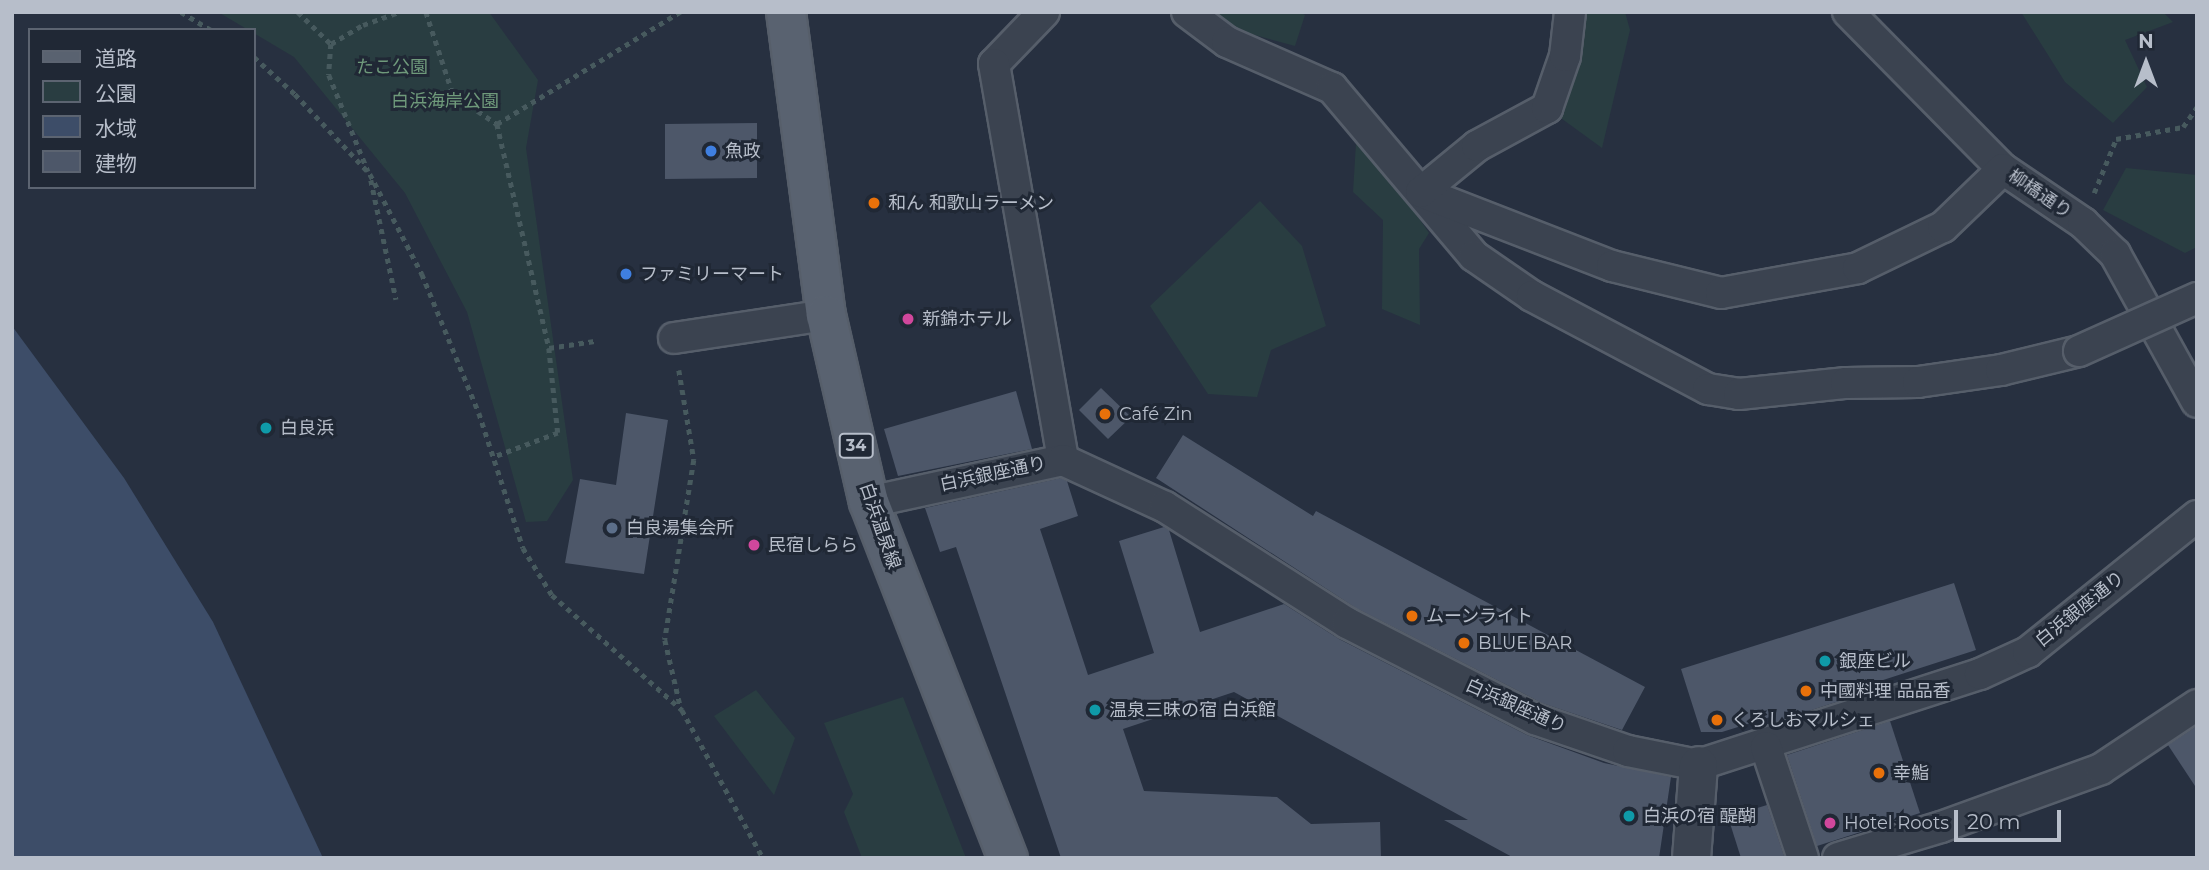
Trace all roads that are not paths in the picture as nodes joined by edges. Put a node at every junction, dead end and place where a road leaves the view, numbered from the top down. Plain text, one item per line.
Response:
1 (786, 12) edge
2 (1044, 12) edge
3 (1186, 12) edge
4 (1570, 12) edge
5 (1848, 12) edge
6 (2003, 169) junction
7 (1421, 192) junction
8 (2197, 298) edge
9 (826, 315) junction
10 (674, 338) road end
11 (2197, 402) edge
12 (1063, 460) junction
13 (869, 502) junction
14 (2197, 516) edge
15 (2197, 705) edge
16 (1766, 747) junction
17 (1699, 765) junction
18 (1008, 858) edge
19 (1691, 858) edge
20 (1803, 858) edge
21 (1838, 858) edge

1 - 9 main road, 白浜温泉線 / 34
2 - 12 street
3 - 7 street
4 - 7 street
5 - 6 street, 柳橋通り
6 - 7 street
6 - 11 street, 柳橋通り
7 - 8 street, bridge
9 - 10 street
9 - 13 main road, 白浜温泉線 / 34
12 - 13 street, 白浜銀座通り
12 - 17 street, 白浜銀座通り
13 - 18 main road, 白浜温泉線 / 34
14 - 16 street, 白浜銀座通り
15 - 21 street
16 - 17 street, 白浜銀座通り
16 - 20 street
17 - 19 street

